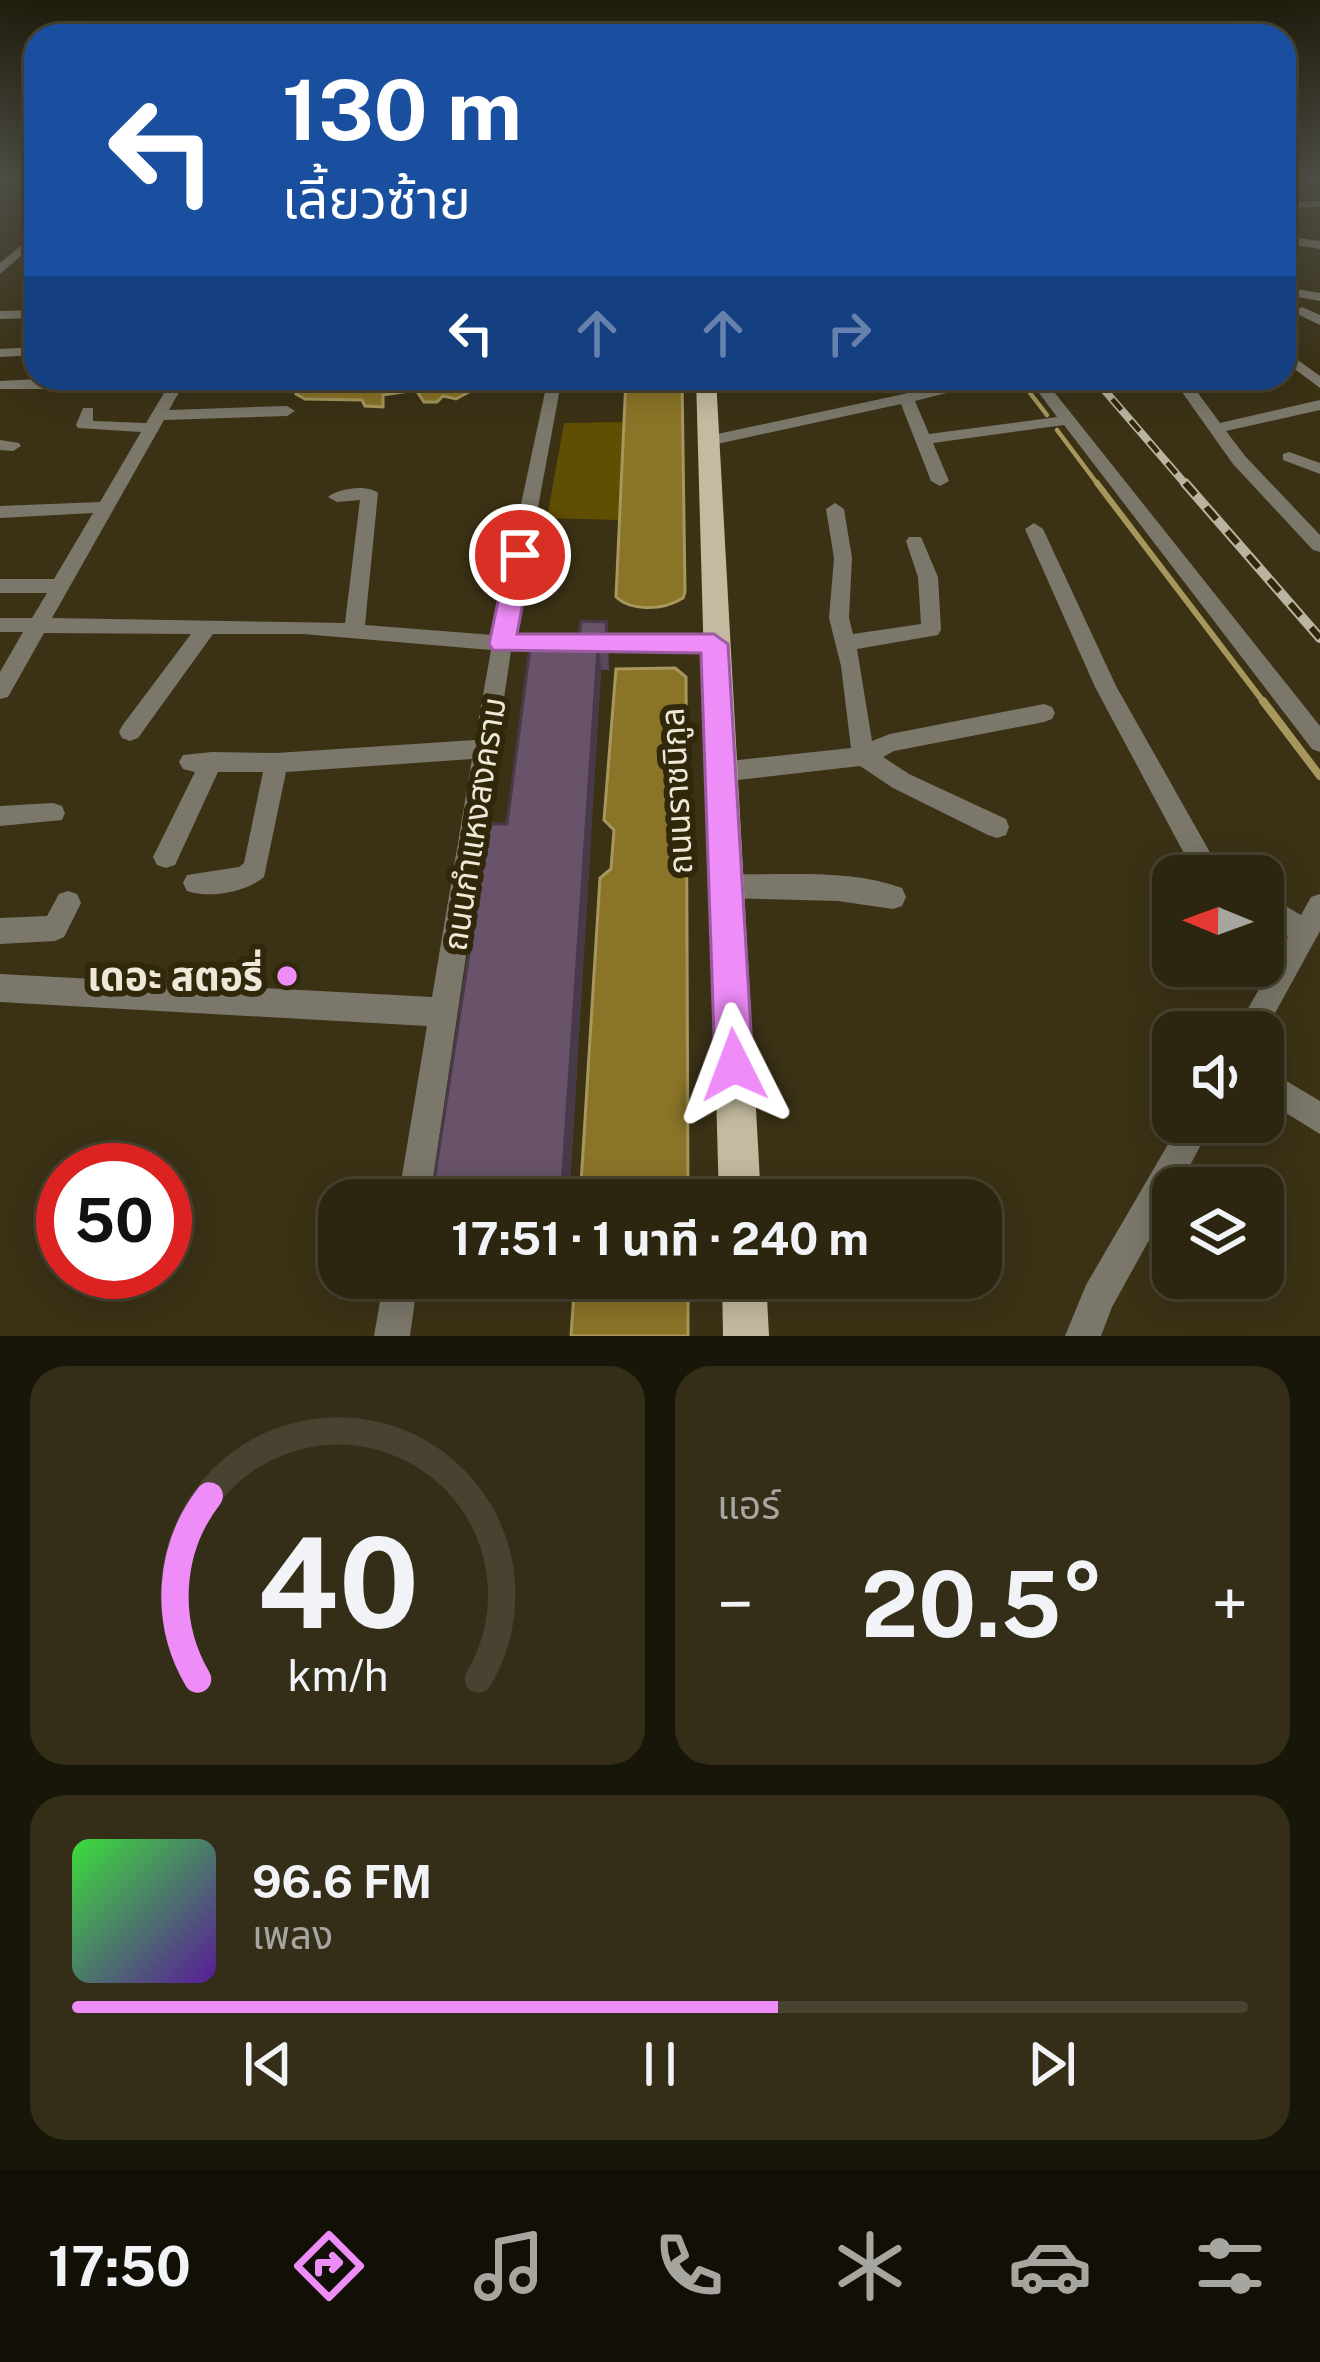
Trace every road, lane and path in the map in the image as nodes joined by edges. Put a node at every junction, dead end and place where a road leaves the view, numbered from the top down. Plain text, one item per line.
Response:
1 (24, 248) edge
2 (0, 271) edge
3 (1301, 311) dead end
4 (1320, 321) edge
5 (1296, 364) edge
6 (1320, 384) edge
7 (173, 390) edge
8 (553, 390) edge
9 (706, 390) edge
10 (946, 390) edge
11 (1045, 390) edge
12 (1187, 390) edge
13 (907, 399) junction
14 (1320, 405) edge
15 (88, 411) dead end
16 (287, 411) dead end
17 (1068, 420) junction
18 (156, 421) junction
19 (1214, 429) junction
20 (926, 439) junction
21 (708, 441) junction
22 (1289, 457) dead end
23 (1320, 469) edge
24 (940, 481) dead end
25 (337, 497) dead end
26 (107, 507) junction
27 (835, 509) dead end
28 (0, 512) edge
29 (1034, 529) dead end
30 (915, 541) dead end
31 (1320, 546) edge
32 (0, 586) edge
33 (62, 586) junction
34 (40, 623) junction
35 (0, 625) edge
36 (208, 626) junction
37 (354, 632) junction
38 (845, 643) junction
39 (502, 644) junction
40 (714, 644) junction
41 (0, 691) edge
42 (1044, 713) dead end
43 (130, 732) dead end
44 (1320, 743) edge
45 (486, 749) junction
46 (863, 756) junction
47 (276, 763) junction
48 (720, 772) junction
49 (53, 813) dead end
50 (0, 816) edge
51 (997, 827) dead end
52 (1198, 855) edge
53 (166, 857) dead end
54 (196, 883) dead end
55 (725, 886) junction
56 (893, 898) dead end
57 (68, 903) dead end
58 (1320, 906) edge
59 (1284, 919) edge
60 (0, 931) edge
61 (1305, 933) junction
62 (0, 988) edge
63 (1261, 1011) edge
64 (444, 1012) junction
65 (1284, 1096) edge
66 (1320, 1119) edge
67 (1186, 1143) edge
68 (417, 1179) edge
69 (739, 1179) edge
70 (398, 1299) edge
71 (745, 1299) edge
72 (392, 1336) edge
73 (746, 1336) edge
74 (1082, 1336) edge

1 - 2 street
3 - 4 street
5 - 6 street
7 - 18 street
8 - 39 street, ถนนกำแหงสงคราม
9 - 21 main road, ถนนราชนิกูล
10 - 13 street
11 - 17 street
12 - 19 street
13 - 20 street
13 - 21 street
14 - 19 street
15 - 18 street
16 - 18 street
17 - 20 street
17 - 44 street
18 - 26 street
19 - 31 street
20 - 24 street
21 - 40 main road, ถนนราชนิกูล
22 - 23 street
25 - 37 street
26 - 28 street
26 - 33 street
27 - 38 street
29 - 52 street
30 - 38 street
32 - 33 street
33 - 34 street
34 - 35 street
34 - 36 street
34 - 41 street
36 - 37 street
36 - 43 street
37 - 39 street
38 - 46 street
39 - 40 street
39 - 45 street, ถนนกำแหงสงคราม
40 - 48 main road, ถนนราชนิกูล
42 - 46 street
45 - 47 street
45 - 64 street, ถนนกำแหงสงคราม
46 - 48 street
46 - 51 street
47 - 53 street
47 - 54 street
48 - 55 main road, ถนนราชนิกูล
49 - 50 street
55 - 56 street
55 - 69 main road, ถนนราชนิกูล
57 - 60 street
58 - 61 street
59 - 61 street
61 - 63 street
62 - 64 street
64 - 68 street, ถนนกำแหงสงคราม
65 - 66 street
67 - 74 street
70 - 72 street
71 - 73 main road

